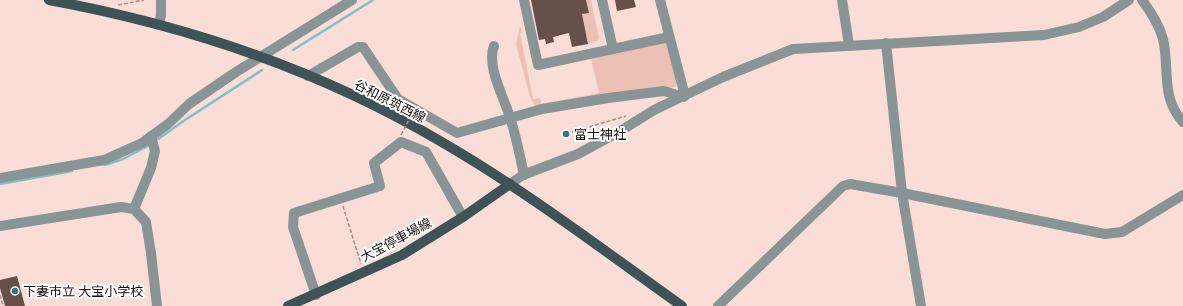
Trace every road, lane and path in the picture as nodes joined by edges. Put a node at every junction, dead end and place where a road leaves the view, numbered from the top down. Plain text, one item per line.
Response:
1 (49, 0) edge
2 (144, 0) edge
3 (161, 0) edge
4 (352, 0) edge
5 (524, 0) edge
6 (602, 0) edge
7 (660, 0) edge
8 (842, 0) edge
9 (1129, 0) edge
10 (1142, 0) edge
11 (118, 5) dead end
12 (159, 25) junction
13 (669, 37) junction
14 (886, 43) junction
15 (849, 45) junction
16 (494, 46) dead end
17 (613, 49) junction
18 (260, 56) junction
19 (308, 76) junction
20 (684, 97) junction
21 (415, 108) junction
22 (628, 116) dead end
23 (510, 117) junction
24 (1183, 122) edge
25 (572, 132) dead end
26 (401, 135) dead end
27 (151, 136) junction
28 (524, 175) junction
29 (0, 178) edge
30 (510, 184) junction
31 (902, 192) junction
32 (1183, 195) edge
33 (341, 199) junction
34 (134, 209) junction
35 (463, 217) junction
36 (0, 226) edge
37 (363, 273) junction
38 (0, 295) edge
39 (316, 295) junction
40 (3, 306) edge
41 (157, 306) edge
42 (288, 306) edge
43 (682, 306) edge
44 (718, 306) edge
45 (921, 306) edge

1 - 12 main road, 谷和原筑西線
2 - 11 path
3 - 12 street
4 - 18 street
5 - 17 street
6 - 17 street
7 - 13 street
8 - 15 street
9 - 14 street
10 - 24 street
12 - 18 main road, 谷和原筑西線
13 - 17 street
13 - 20 street
14 - 15 street
14 - 31 street
15 - 20 street
16 - 23 street
18 - 19 main road, 谷和原筑西線
18 - 27 street
19 - 21 street
19 - 30 main road, 谷和原筑西線
20 - 23 street
20 - 28 street
21 - 23 street
21 - 26 path, bridge
22 - 25 path
23 - 28 street
27 - 29 street
27 - 34 street
28 - 30 street
30 - 35 main road, 大宝停車場線
30 - 43 main road, 谷和原筑西線
31 - 32 street
31 - 44 street
31 - 45 street
33 - 35 street
33 - 37 path
33 - 39 street
34 - 36 street
34 - 41 street
35 - 37 main road, 大宝停車場線
37 - 39 main road, 大宝停車場線
38 - 40 path
39 - 42 main road, 大宝停車場線

